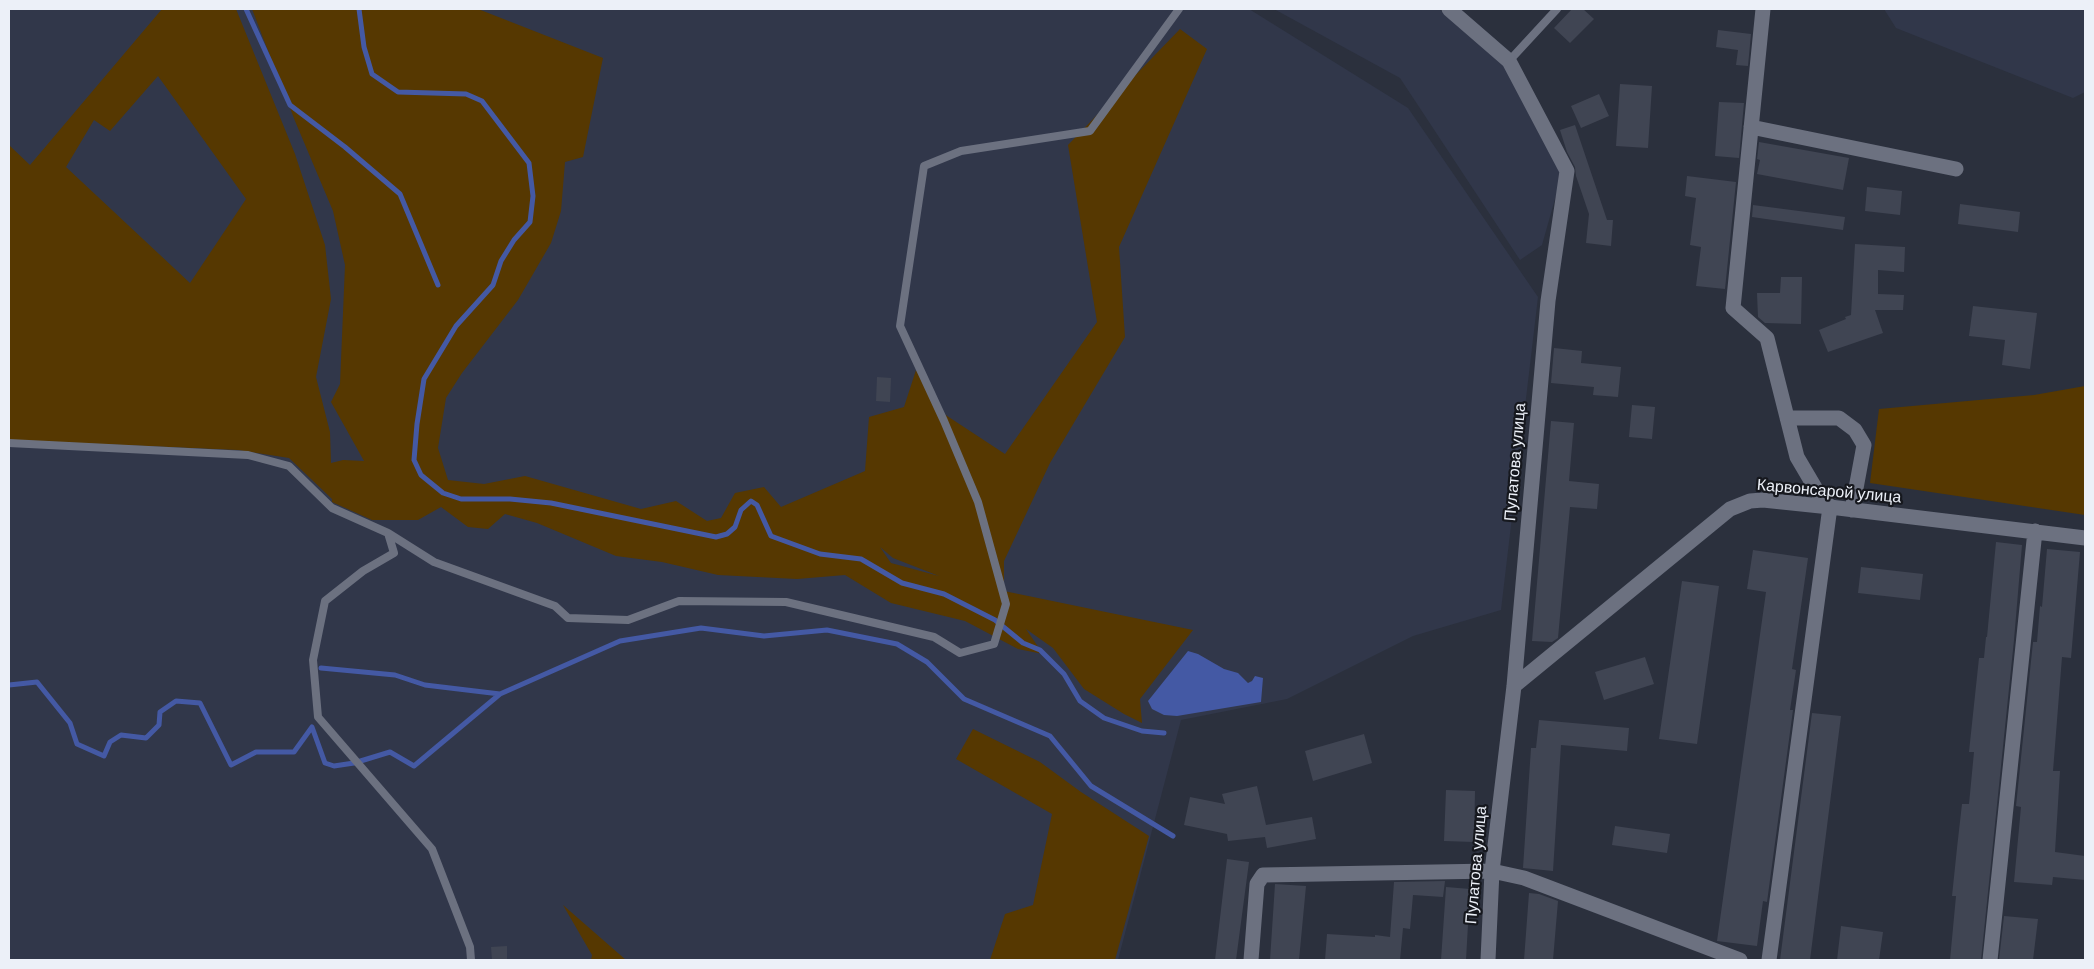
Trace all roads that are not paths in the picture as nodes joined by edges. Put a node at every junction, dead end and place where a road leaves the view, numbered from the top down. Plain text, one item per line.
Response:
1 (1179, 9) edge
2 (1449, 9) edge
3 (1557, 9) edge
4 (1763, 9) edge
5 (1509, 61) junction
6 (1751, 127) junction
7 (1956, 169) dead end
8 (1787, 418) junction
9 (9, 443) edge
10 (1830, 507) junction
11 (1852, 510) junction
12 (2035, 531) junction
13 (388, 533) junction
14 (2085, 538) edge
15 (1514, 686) junction
16 (1492, 871) junction
17 (1733, 959) edge
18 (471, 960) edge
19 (1251, 960) edge
20 (1488, 960) edge
21 (1769, 960) edge
22 (1990, 960) edge

1 - 13 lane
2 - 5 street, Пулатова улица
3 - 5 lane
4 - 6 street
5 - 15 street, Пулатова улица
6 - 7 street
6 - 8 street
8 - 10 street
8 - 11 street
9 - 13 lane
10 - 11 street, Карвонсарой улица
10 - 15 street, Карвонсарой улица
10 - 21 street
11 - 12 street, Карвонсарой улица
12 - 14 street, Карвонсарой улица
12 - 22 street
13 - 18 lane
15 - 16 street, Пулатова улица
16 - 17 street
16 - 19 street
16 - 20 street, Пулатова улица

